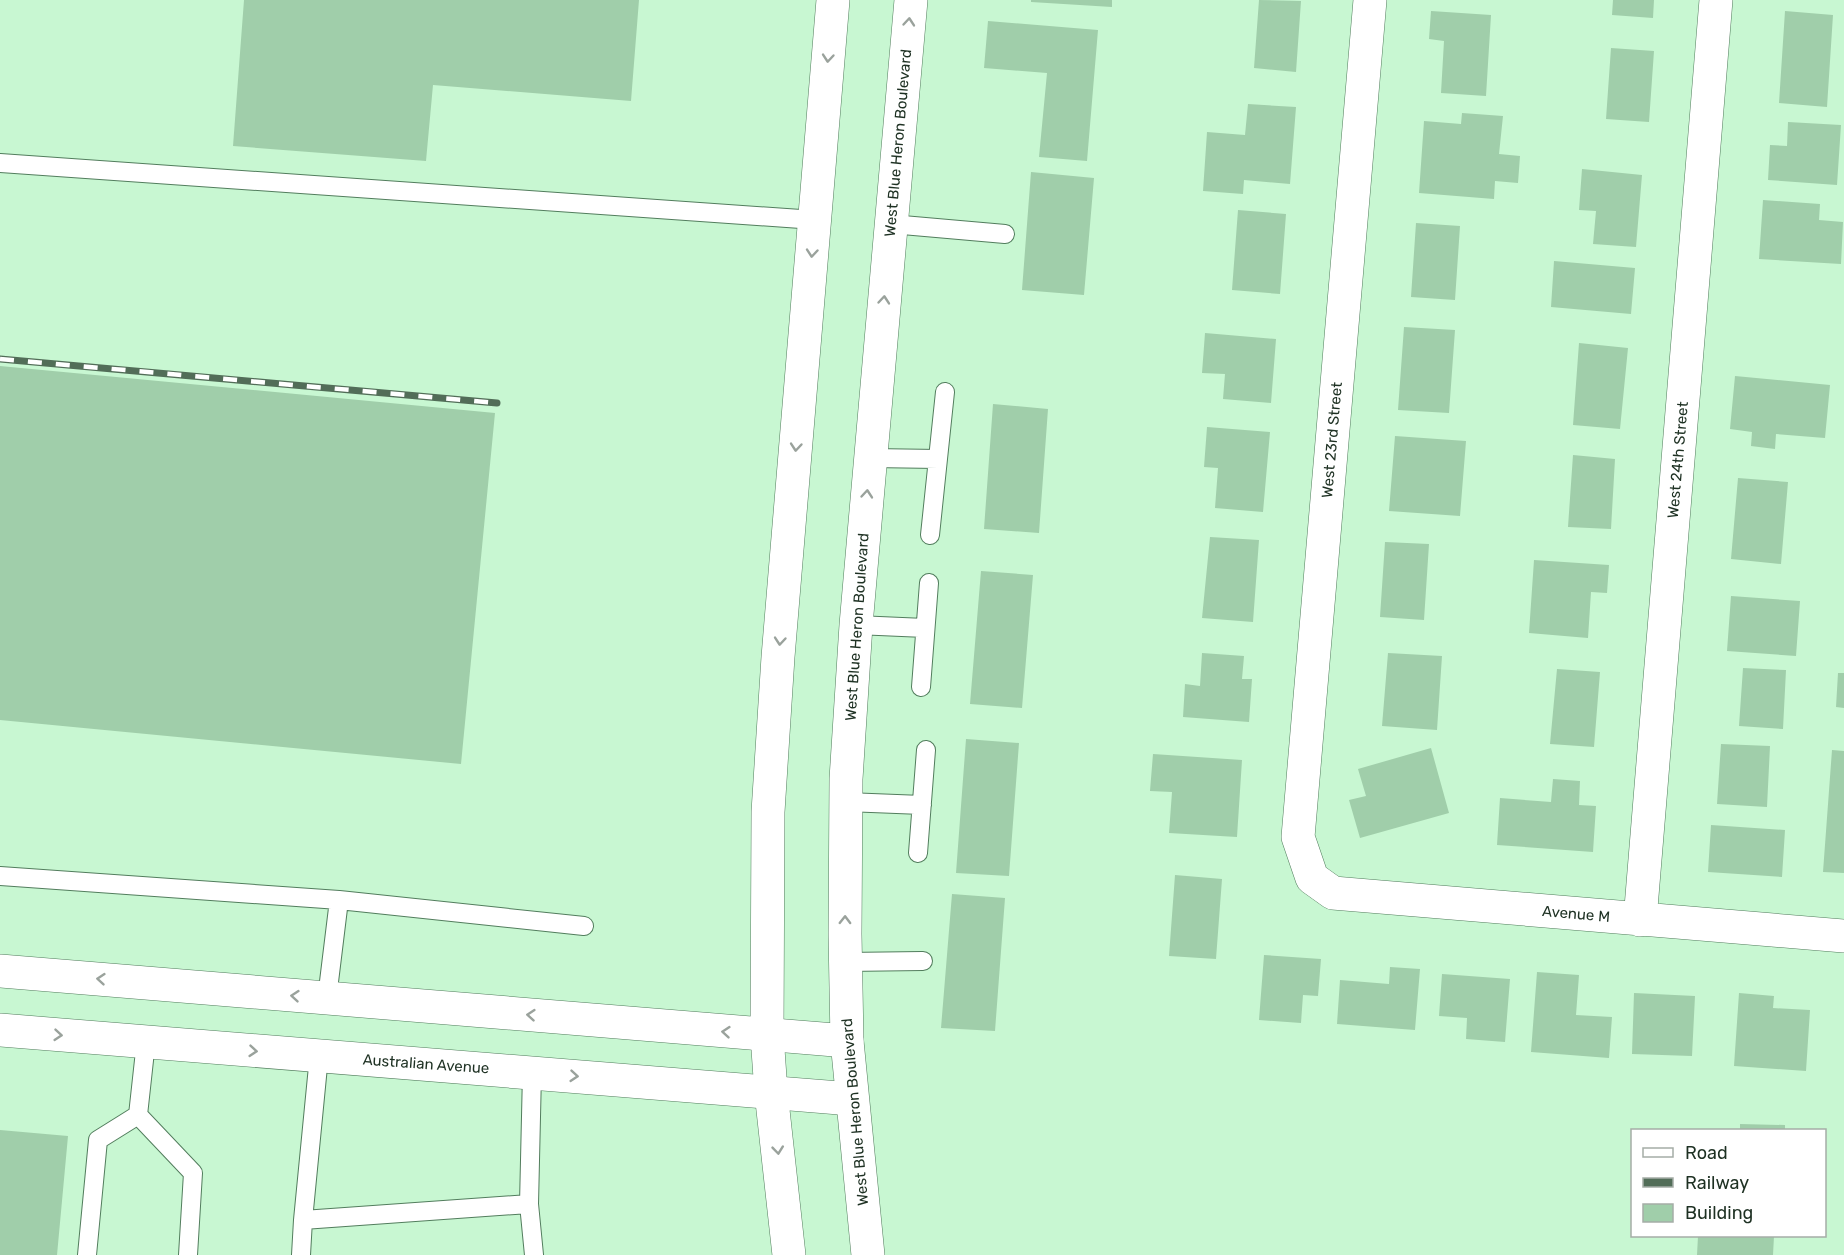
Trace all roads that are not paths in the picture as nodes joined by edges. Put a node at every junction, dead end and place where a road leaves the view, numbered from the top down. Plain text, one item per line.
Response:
1 (833, 0) edge
2 (911, 0) edge
3 (1370, 0) edge
4 (1716, 0) edge
5 (0, 163) edge
6 (815, 220) junction
7 (891, 224) junction
8 (1005, 234) dead end
9 (945, 392) dead end
10 (871, 458) junction
11 (938, 459) junction
12 (930, 535) dead end
13 (930, 583) dead end
14 (856, 625) junction
15 (925, 628) junction
16 (921, 687) dead end
17 (926, 750) dead end
18 (846, 802) junction
19 (922, 805) junction
20 (918, 853) dead end
21 (0, 876) edge
22 (1312, 879) joint
23 (339, 900) junction
24 (1640, 920) junction
25 (584, 926) dead end
26 (1844, 936) edge
27 (923, 961) dead end
28 (845, 962) junction
29 (0, 971) edge
30 (327, 998) junction
31 (0, 1030) edge
32 (768, 1035) junction
33 (847, 1041) junction
34 (146, 1042) junction
35 (319, 1056) junction
36 (532, 1072) junction
37 (771, 1092) junction
38 (852, 1099) junction
39 (138, 1115) junction
40 (529, 1204) junction
41 (303, 1220) junction
42 (87, 1255) edge
43 (188, 1255) edge
44 (301, 1255) edge
45 (534, 1255) edge
46 (789, 1255) edge
47 (868, 1255) edge

1 -> 6 main road
7 -> 2 main road, West Blue Heron Boulevard
3 - 22 main road, West 23rd Street
4 - 24 main road, West 24th Street
5 - 6 lane
6 -> 32 main road
7 - 8 lane
10 -> 7 main road, West Blue Heron Boulevard
9 - 11 lane
10 - 11 lane
14 -> 10 main road, West Blue Heron Boulevard
11 - 12 lane
13 - 15 lane
14 - 15 lane
14 - 18 main road, West Blue Heron Boulevard
15 - 16 lane
17 - 19 lane
18 - 19 lane
28 -> 18 main road, West Blue Heron Boulevard
19 - 20 lane
21 - 23 lane
22 - 24 main road, Avenue M
23 - 25 lane
23 - 30 lane
24 - 26 main road, Avenue M
27 - 28 lane
28 - 33 main road, West Blue Heron Boulevard
30 -> 29 main road
32 -> 30 main road
31 -> 34 main road, Australian Avenue
32 - 33 main road
32 - 37 main road
33 - 38 main road, West Blue Heron Boulevard
34 -> 35 main road, Australian Avenue
34 - 39 lane
35 - 36 main road, Australian Avenue
35 - 41 lane
36 -> 37 main road, Australian Avenue
36 - 40 lane
37 - 38 main road, Australian Avenue
37 -> 46 main road
38 - 47 main road, West Blue Heron Boulevard
39 - 42 lane
39 - 43 lane
40 - 41 lane
40 - 45 lane
41 - 44 lane

